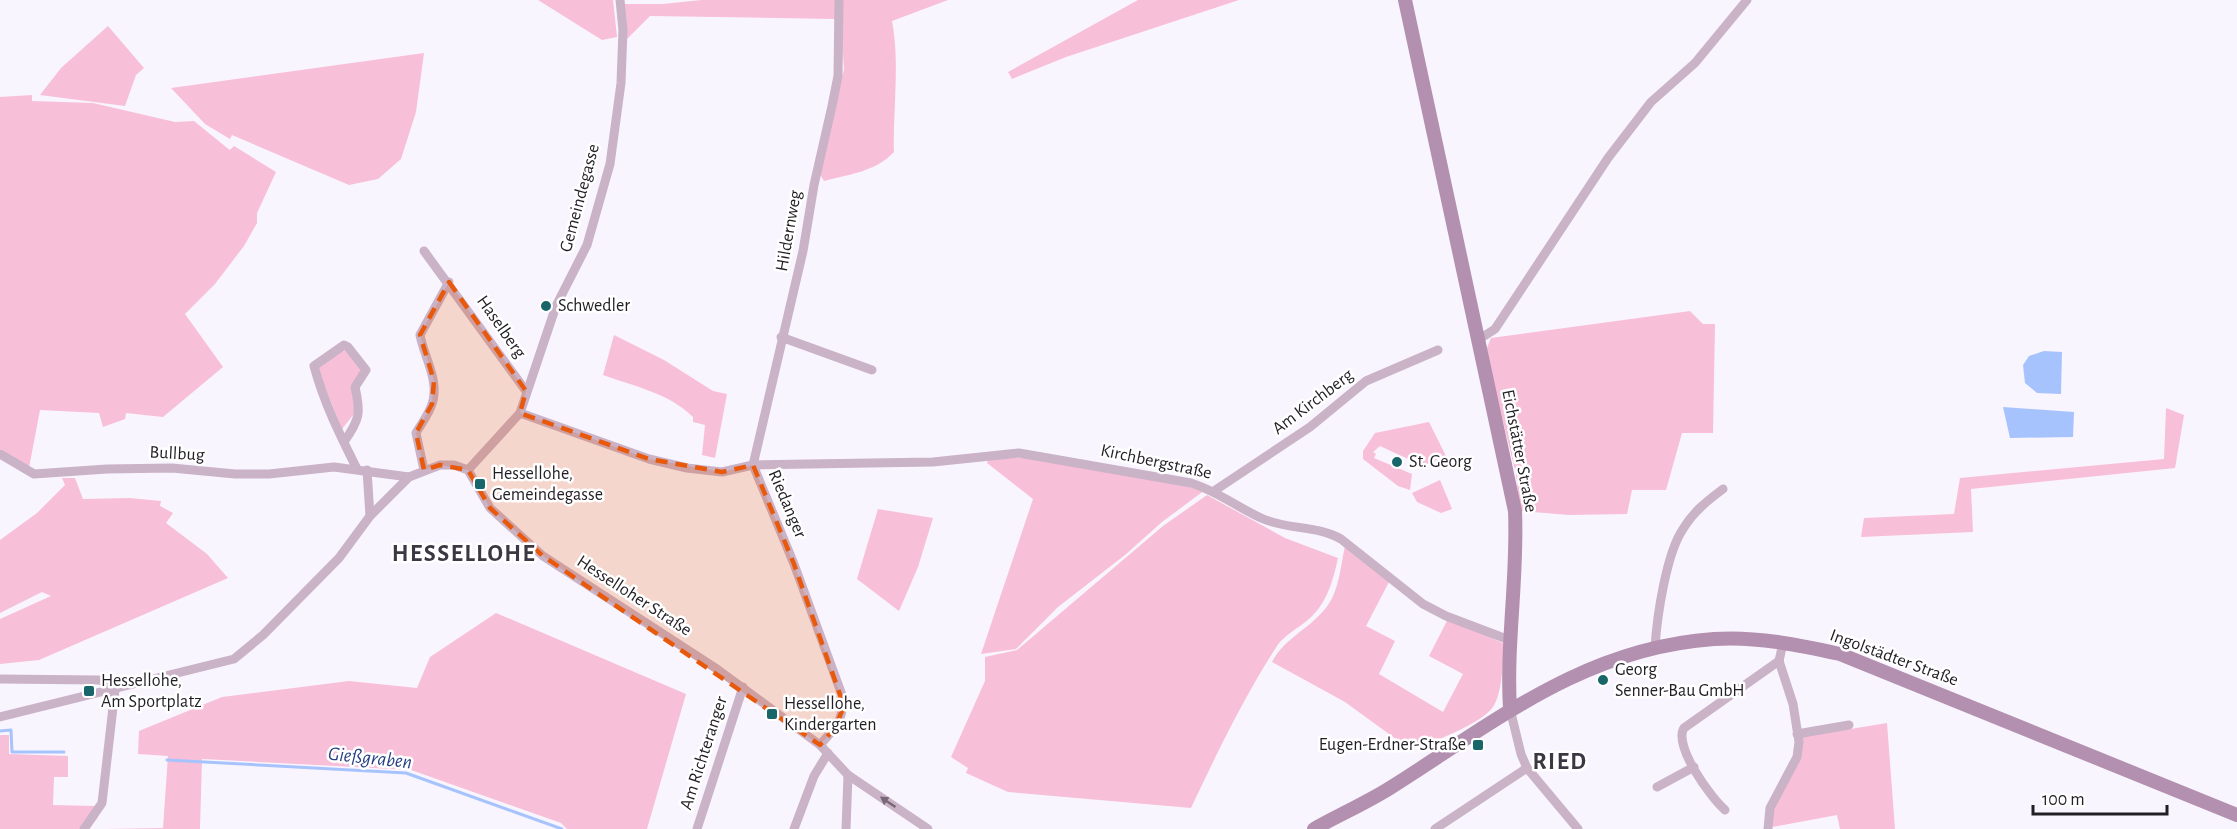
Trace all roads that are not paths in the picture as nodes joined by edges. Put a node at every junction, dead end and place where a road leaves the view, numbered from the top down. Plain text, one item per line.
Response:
1 (620, 0) edge
2 (839, 0) edge
3 (1405, 0) edge
4 (1747, 0) edge
5 (424, 251) dead end
6 (449, 282) junction
7 (781, 337) junction
8 (1478, 340) junction
9 (1438, 350) dead end
10 (872, 370) dead end
11 (526, 391) junction
12 (520, 413) junction
13 (344, 442) junction
14 (0, 454) edge
15 (753, 465) junction
16 (362, 470) junction
17 (468, 470) junction
18 (424, 471) junction
19 (409, 477) junction
20 (1723, 489) dead end
21 (1214, 491) junction
22 (370, 516) junction
23 (1512, 641) junction
24 (1783, 643) junction
25 (1655, 647) junction
26 (1779, 661) junction
27 (0, 679) edge
28 (129, 686) junction
29 (742, 687) junction
30 (115, 690) junction
31 (1510, 709) junction
32 (0, 717) edge
33 (1850, 725) dead end
34 (1797, 734) junction
35 (820, 745) junction
36 (828, 753) junction
37 (1694, 767) junction
38 (1527, 768) junction
39 (848, 775) junction
40 (1657, 787) dead end
41 (1725, 810) dead end
42 (2237, 815) edge
43 (84, 829) edge
44 (697, 829) edge
45 (794, 829) edge
46 (846, 829) edge
47 (928, 829) edge
48 (1314, 829) edge
49 (1435, 829) edge
50 (1578, 829) edge
51 (1768, 829) edge

1 - 11 street, Gemeindegasse
2 - 7 street, Hildernweg
3 - 8 main road, Eichstätter Straße
4 - 8 street
5 - 6 street, Haselberg
6 - 11 street, Haselberg
6 - 18 street
7 - 10 street
7 - 15 street, Hildernweg
8 - 23 main road, Eichstätter Straße
9 - 21 street, Am Kirchberg
11 - 12 street, Gemeindegasse
12 - 15 street, Riedanger
12 - 17 street, Gemeindegasse
13 - 13 street
13 - 16 street
14 - 16 street, Bullbug
15 - 21 street, Kirchbergstraße
15 - 35 street, Riedanger
16 - 19 street, Bullbug
16 - 22 street
17 - 18 street
17 - 29 street, Hesselloher Straße
18 - 19 street
19 - 22 street
20 - 25 street
21 - 23 street, Kirchbergstraße
22 - 28 street
23 - 31 main road, Eichstätter Straße
24 - 25 main road, Ingolstädter Straße
24 - 26 street
24 - 42 main road, Ingolstädter Straße
25 - 31 main road, Ingolstädter Straße
26 - 34 street
26 - 37 street
27 - 28 street
28 - 30 street
29 - 35 street, Hesselloher Straße
29 - 44 street, Am Richteranger
30 - 32 street
30 - 43 street
31 - 38 street
31 - 48 main road, Ingolstädter Straße
33 - 34 street
34 - 51 street
35 - 36 street, Hesselloher Straße
36 - 39 street, Hesselloher Straße
36 - 45 street
37 - 40 street
37 - 41 street
38 - 49 street
38 - 50 street
39 - 46 street
47 -> 39 street, Hesselloher Straße

